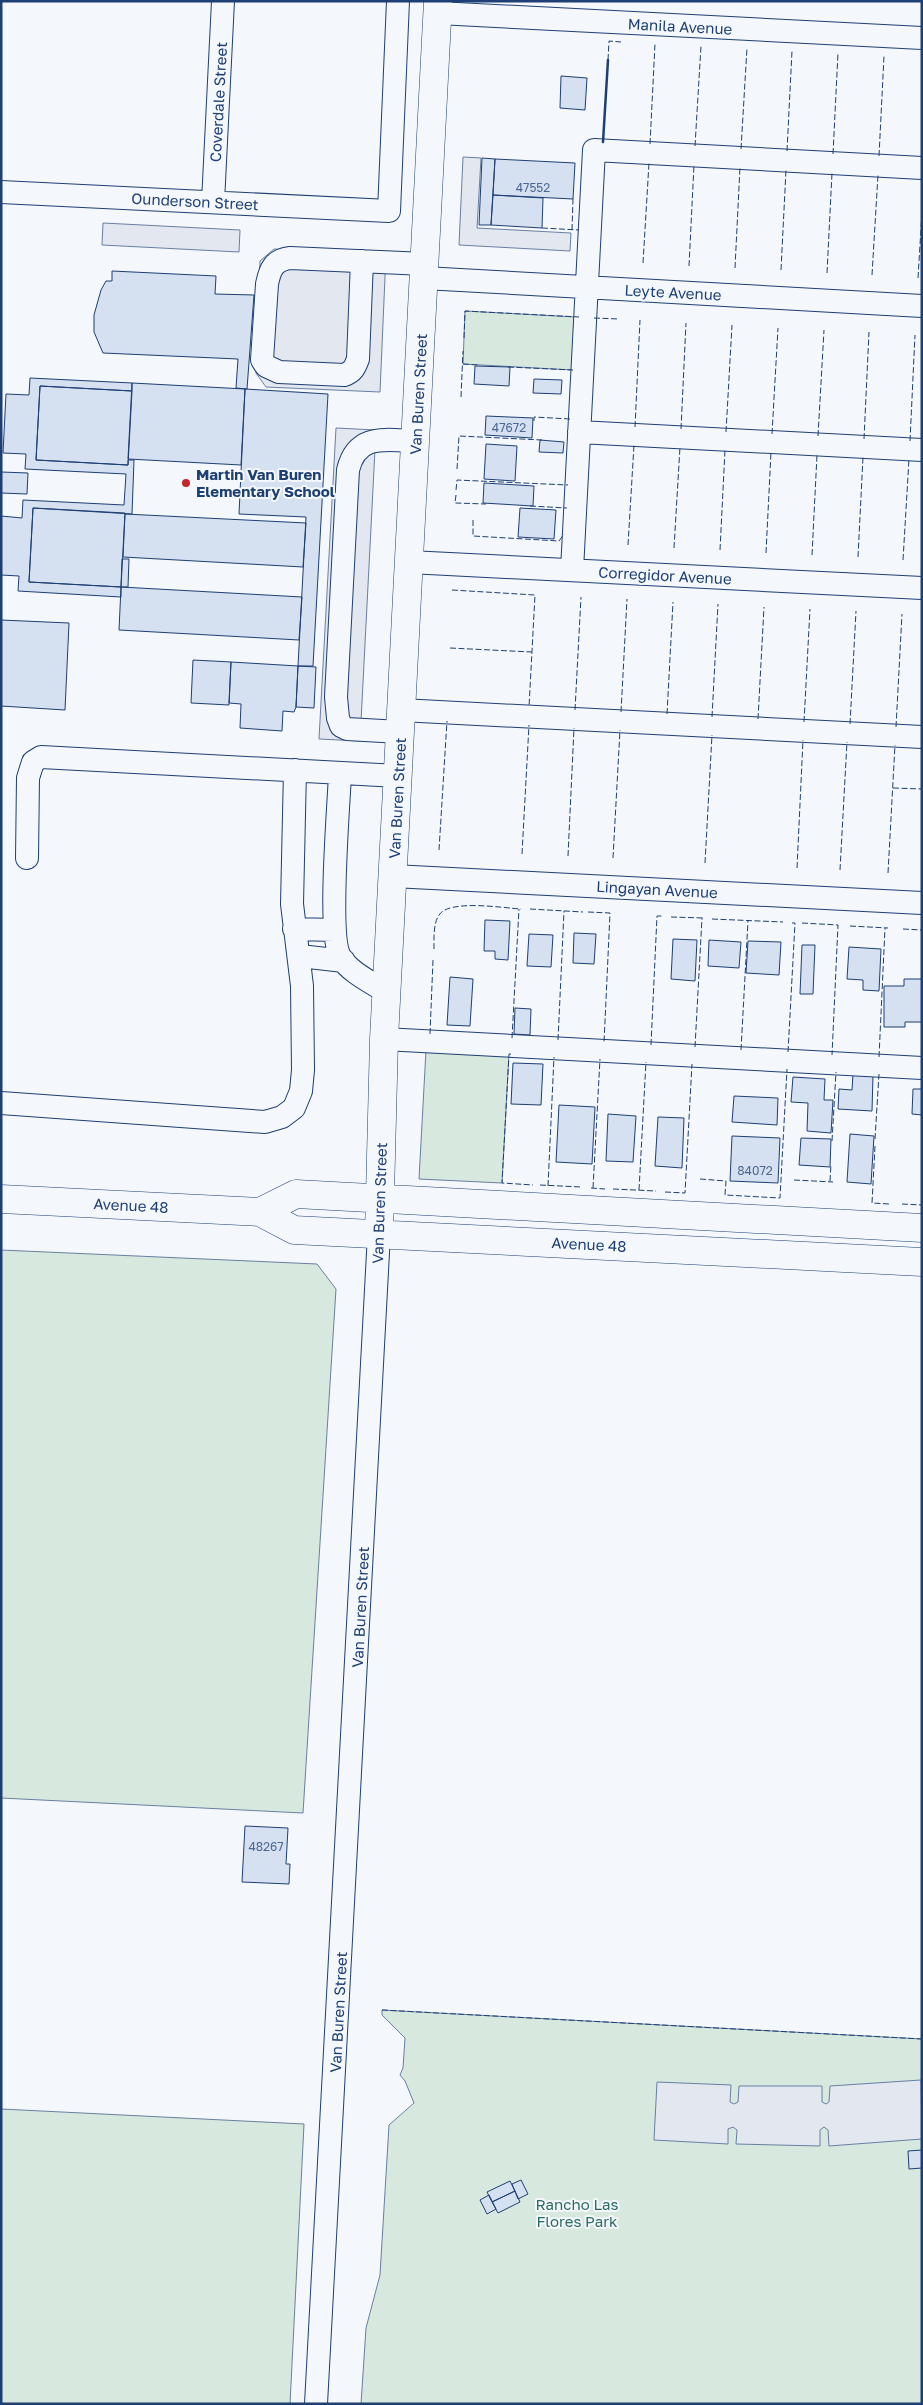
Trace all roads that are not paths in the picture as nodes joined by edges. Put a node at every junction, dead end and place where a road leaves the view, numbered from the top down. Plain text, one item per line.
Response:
1 (223, 1) edge
2 (398, 1) edge
3 (438, 7) edge
4 (575, 11) edge
5 (922, 38) edge
6 (922, 168) edge
7 (1, 192) edge
8 (214, 202) junction
9 (362, 261) junction
10 (424, 271) junction
11 (587, 287) junction
12 (922, 306) edge
13 (579, 432) junction
14 (415, 441) junction
15 (922, 450) edge
16 (409, 562) junction
17 (572, 570) junction
18 (922, 588) edge
19 (401, 721) junction
20 (922, 737) edge
21 (295, 770) junction
22 (340, 773) junction
23 (398, 776) junction
24 (27, 858) dead end
25 (393, 876) junction
26 (922, 903) edge
27 (294, 929) junction
28 (334, 930) junction
29 (300, 956) junction
30 (344, 961) junction
31 (386, 992) junction
32 (384, 1039) junction
33 (922, 1068) edge
34 (1, 1102) edge
35 (1, 1199) edge
36 (380, 1199) junction
37 (260, 1212) junction
38 (922, 1228) edge
39 (379, 1234) junction
40 (922, 1262) edge
41 (316, 2404) edge

1 - 8 street, Coverdale Street
2 - 8 street, Ounderson Street
3 - 4 street, Manila Avenue
3 - 10 main road, Van Buren Street
4 - 5 street, Manila Avenue
6 - 11 street
7 - 8 street, Ounderson Street
9 - 9 street, Leyte Avenue
9 - 10 street, Leyte Avenue
10 - 11 street, Leyte Avenue
10 - 14 main road, Van Buren Street
11 - 12 street, Leyte Avenue
11 - 13 street
13 - 15 street
13 - 17 street
14 - 16 main road, Van Buren Street
14 - 19 street
16 - 17 street, Corregidor Avenue
16 - 19 main road, Van Buren Street
17 - 18 street, Corregidor Avenue
19 - 20 street
19 - 23 main road, Van Buren Street
21 - 22 street
21 - 24 street
21 - 27 street
22 - 23 street
22 - 28 street
23 - 25 main road, Van Buren Street
25 - 26 street, Lingayan Avenue
25 - 31 main road, Van Buren Street
27 - 28 street
27 - 29 street
28 - 30 street
29 - 30 street
29 - 34 street
30 - 31 street
31 - 32 main road, Van Buren Street
32 - 33 street
32 - 36 main road, Van Buren Street
35 - 37 main road, Avenue 48
36 - 37 main road, Avenue 48
36 - 38 main road, Avenue 48
36 - 39 main road, Van Buren Street
37 - 39 main road, Avenue 48
39 - 40 main road, Avenue 48
39 - 41 street, Van Buren Street

